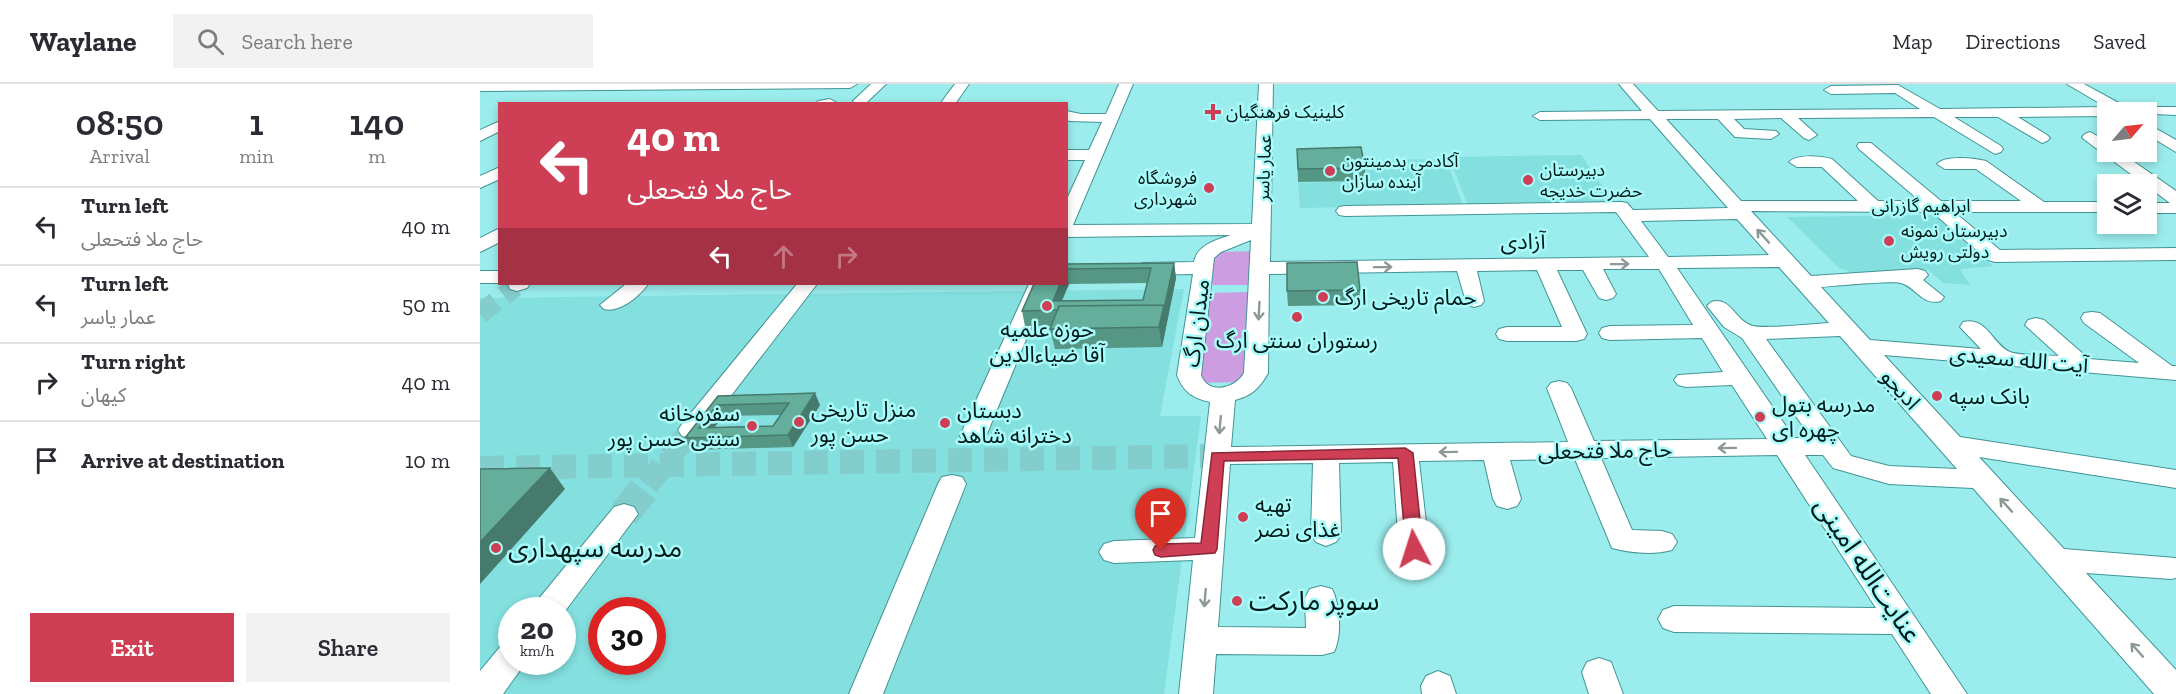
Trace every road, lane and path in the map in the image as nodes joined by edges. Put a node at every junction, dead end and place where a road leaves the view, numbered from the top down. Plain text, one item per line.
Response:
1 (779, 84) edge
2 (840, 84) edge
3 (850, 84) edge
4 (879, 84) edge
5 (962, 84) edge
6 (1126, 84) edge
7 (1266, 84) edge
8 (1626, 84) edge
9 (2074, 84) edge
10 (574, 85) edge
11 (623, 86) junction
12 (480, 87) edge
13 (502, 87) junction
14 (1831, 90) dead end
15 (763, 97) dead end
16 (480, 99) edge
17 (651, 100) dead end
18 (860, 101) dead end
19 (544, 102) edge
20 (823, 102) edge
21 (948, 102) edge
22 (2106, 102) edge
23 (2157, 111) edge
24 (2176, 111) edge
25 (2000, 112) junction
26 (2097, 112) edge
27 (1936, 113) junction
28 (1721, 114) junction
29 (1784, 114) junction
30 (1068, 115) edge
31 (1653, 115) junction
32 (1540, 116) dead end
33 (1112, 118) junction
34 (498, 126) edge
35 (1770, 134) dead end
36 (1809, 135) dead end
37 (2157, 135) edge
38 (480, 136) edge
39 (2090, 137) dead end
40 (2042, 138) dead end
41 (2097, 142) edge
42 (2176, 147) edge
43 (1995, 149) dead end
44 (1890, 151) dead end
45 (1068, 157) edge
46 (1797, 162) dead end
47 (2125, 162) edge
48 (1092, 163) junction
49 (495, 164) edge
50 (1946, 164) dead end
51 (2012, 167) dead end
52 (1068, 169) edge
53 (480, 183) edge
54 (2176, 199) edge
55 (1070, 204) edge
56 (1873, 206) junction
57 (1938, 206) junction
58 (2040, 207) junction
59 (2067, 207) junction
60 (2097, 207) edge
61 (2157, 208) edge
62 (2176, 208) edge
63 (1739, 209) junction
64 (1345, 211) dead end
65 (1629, 216) junction
66 (1262, 229) junction
67 (480, 231) edge
68 (1068, 231) edge
69 (498, 232) edge
70 (498, 233) edge
71 (480, 246) edge
72 (2176, 254) edge
73 (2152, 255) junction
74 (1262, 260) junction
75 (1785, 261) junction
76 (1590, 264) junction
77 (1545, 265) junction
78 (1466, 266) junction
79 (1665, 267) junction
80 (1203, 268) junction
81 (1125, 269) edge
82 (2176, 273) edge
83 (480, 277) edge
84 (498, 280) edge
85 (1804, 282) junction
86 (637, 285) edge
87 (806, 285) edge
88 (1039, 285) edge
89 (1606, 294) dead end
90 (1934, 297) dead end
91 (1474, 301) dead end
92 (611, 306) dead end
93 (1718, 306) dead end
94 (2092, 318) dead end
95 (2036, 325) dead end
96 (1971, 327) dead end
97 (1708, 331) junction
98 (1610, 333) dead end
99 (1750, 333) junction
100 (1507, 334) dead end
101 (1854, 337) junction
102 (1764, 355) junction
103 (1725, 356) junction
104 (2002, 358) junction
105 (2083, 365) junction
106 (2171, 372) edge
107 (1740, 378) junction
108 (1686, 380) dead end
109 (1559, 388) dead end
110 (1223, 394) junction
111 (691, 430) tunnel mouth
112 (973, 436) dead end
113 (1950, 444) junction
114 (1830, 446) junction
115 (1785, 447) junction
116 (1584, 450) junction
117 (1495, 452) junction
118 (1405, 453) junction
119 (1326, 454) junction
120 (1217, 456) junction
121 (1982, 479) junction
122 (2176, 479) edge
123 (952, 484) dead end
124 (1507, 500) dead end
125 (624, 514) tunnel mouth
126 (1326, 535) dead end
127 (1662, 542) dead end
128 (1209, 549) junction
129 (1414, 549) dead end
130 (1114, 552) dead end
131 (2055, 560) junction
132 (2171, 568) dead end
133 (558, 597) edge
134 (1321, 598) dead end
135 (1674, 619) dead end
136 (1901, 621) junction
137 (1201, 640) junction
138 (498, 674) edge
139 (2176, 693) edge
140 (482, 694) edge
141 (866, 694) edge
142 (1196, 694) edge
143 (1950, 694) edge

1 - 2 street
1 - 11 street
1 - 15 street
2 - 3 street
2 - 20 street
4 - 18 street
5 - 21 street
6 - 33 street
7 - 66 street, عمار یاسر
8 - 31 street, ادبجو
9 - 22 street
10 - 11 street
10 - 13 street
10 - 19 street
11 - 17 street
12 - 13 street
13 - 16 street
14 - 27 street
23 - 24 street
25 - 26 street
25 - 27 street
25 - 40 street
27 - 29 street
27 - 43 street
28 - 29 street
28 - 31 street
28 - 35 street
29 - 36 street
30 - 33 street
31 - 32 street
31 - 63 street, ادبجو
33 - 48 street
34 - 38 street
37 - 42 street
39 - 41 street
44 - 57 street
45 - 48 street
46 - 56 street
47 - 54 street
48 - 52 street
48 - 55 street
49 - 53 street
50 - 58 street
51 - 59 street
56 - 57 street, ابراهیم گازرانی
56 - 63 street, ابراهیم گازرانی
57 - 58 street, ابراهیم گازرانی
57 - 73 street
58 - 59 street, ابراهیم گازرانی
59 - 60 street, ابراهیم گازرانی
61 - 62 street
63 - 65 street, ابراهیم گازرانی
75 -> 63 street, ادبجو
64 - 65 street
65 - 79 street, عنایت‌الله امینی
66 - 68 street
66 - 74 street, عمار یاسر
66 - 80 street, میدان ارگ
67 - 69 street
70 - 71 street
72 - 73 street
73 - 82 street
74 -> 78 street, آزادی
74 -> 110 street, میدان ارگ
75 - 79 street, آزادی
75 - 85 street, ادبجو
76 - 77 street, آزادی
76 -> 79 street, آزادی
76 - 89 street
77 - 78 street, آزادی
77 - 100 street
78 - 91 street
79 - 97 street, عنایت‌الله امینی
80 - 81 street
80 - 110 street, میدان ارگ
83 - 84 street
85 - 90 street
85 - 101 street, ادبجو
86 - 92 street
87 - 111 street
88 - 112 street
93 - 99 street
94 - 106 street
95 - 105 street
96 - 104 street
97 - 98 street
97 - 103 street, عنایت‌الله امینی
99 - 101 street, آیت الله سعیدی
99 - 102 street
101 - 104 street, آیت الله سعیدی
101 - 113 street, ادبجو
102 - 103 street
102 - 114 street
103 - 107 street, عنایت‌الله امینی
104 - 105 street, آیت الله سعیدی
105 - 106 street, آیت الله سعیدی
107 - 108 street
107 - 115 street, عنایت‌الله امینی
109 - 116 street
110 -> 120 street
113 - 121 street, ادبجو
113 - 122 street
114 - 115 street, حاج ملا فتحعلی
114 - 121 street
115 -> 116 street, حاج ملا فتحعلی
115 - 136 street, عنایت‌الله امینی
116 - 117 street, حاج ملا فتحعلی
116 - 127 street
117 -> 118 street, حاج ملا فتحعلی
117 - 124 street
118 - 119 street, حاج ملا فتحعلی
118 - 129 street
119 - 120 street, حاج ملا فتحعلی
119 - 126 street
120 - 128 street
131 -> 121 street, ادبجو
123 - 141 street
125 - 133 street
128 - 130 street
128 -> 137 street
131 - 132 street
139 -> 131 street, ادبجو
134 - 137 street
135 - 136 street
136 - 143 street, عنایت‌الله امینی
137 - 142 street
138 - 140 street

